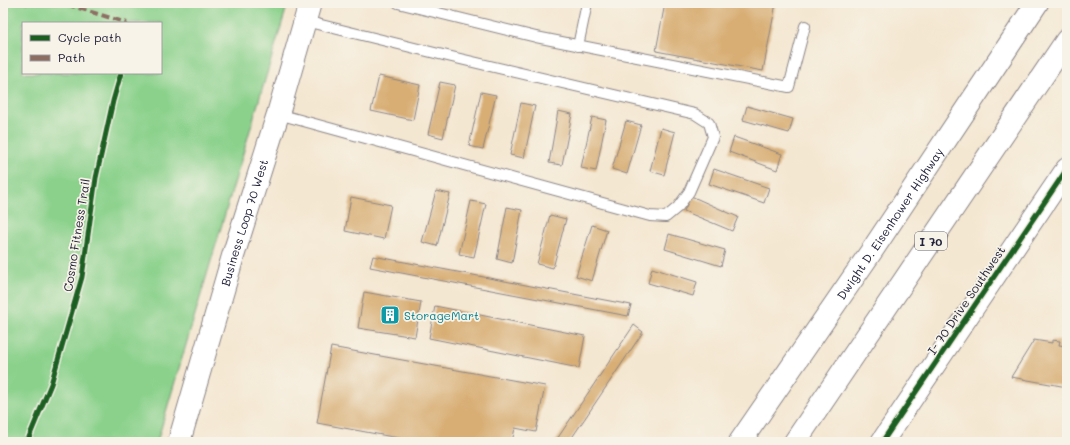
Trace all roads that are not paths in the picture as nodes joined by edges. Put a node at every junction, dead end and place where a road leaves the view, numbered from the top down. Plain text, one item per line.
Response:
1 (398, 3) edge
2 (587, 3) edge
3 (1037, 3) edge
4 (308, 12) edge
5 (804, 26) dead end
6 (1067, 40) edge
7 (578, 46) junction
8 (278, 114) junction
9 (1067, 169) edge
10 (179, 442) edge
11 (740, 442) edge
12 (795, 442) edge
13 (882, 442) edge

1 - 7 lane
2 - 7 lane
3 - 11 main road, Dwight D. Eisenhower Highway
4 - 8 main road, Business Loop 70 West
4 - 8 lane
5 - 7 lane
6 - 12 main road, I 70
8 - 10 main road, Business Loop 70 West
9 - 13 main road, I- 70 Drive Southwest

